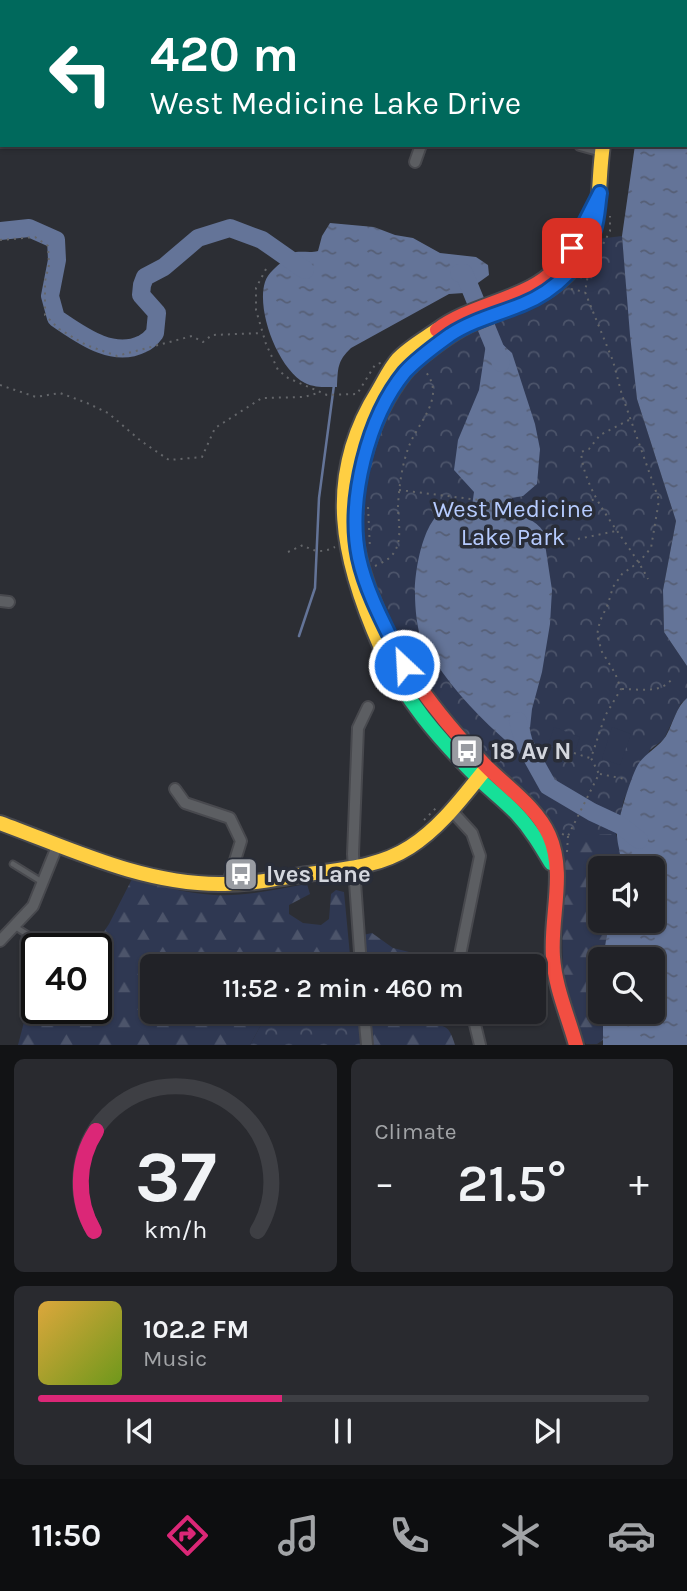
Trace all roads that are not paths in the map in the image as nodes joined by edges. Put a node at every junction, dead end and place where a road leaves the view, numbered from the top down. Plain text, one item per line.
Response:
1 (420, 147) edge
2 (603, 148) edge
3 (415, 162) dead end
4 (467, 319) junction
5 (368, 707) dead end
6 (483, 773) junction
7 (175, 789) dead end
8 (444, 808) junction
9 (0, 823) edge
10 (58, 844) junction
11 (13, 864) dead end
12 (355, 869) junction
13 (42, 882) junction
14 (228, 883) junction
15 (14, 926) junction
16 (25, 933) edge
17 (0, 941) edge
18 (360, 954) edge
19 (460, 954) edge
20 (365, 1024) edge
21 (475, 1024) edge
22 (367, 1045) edge
23 (480, 1045) edge
24 (576, 1045) edge

1 - 3 street
2 - 4 street
4 - 6 street
4 - 6 street
5 - 12 street
6 - 8 street
6 - 24 street
7 - 14 street
8 - 12 street
8 - 19 street
9 - 10 street
10 - 13 street
10 - 14 street
11 - 13 lane
12 - 14 street
12 - 18 street
13 - 15 street
15 - 16 lane
15 - 17 street
20 - 22 street
21 - 23 street

